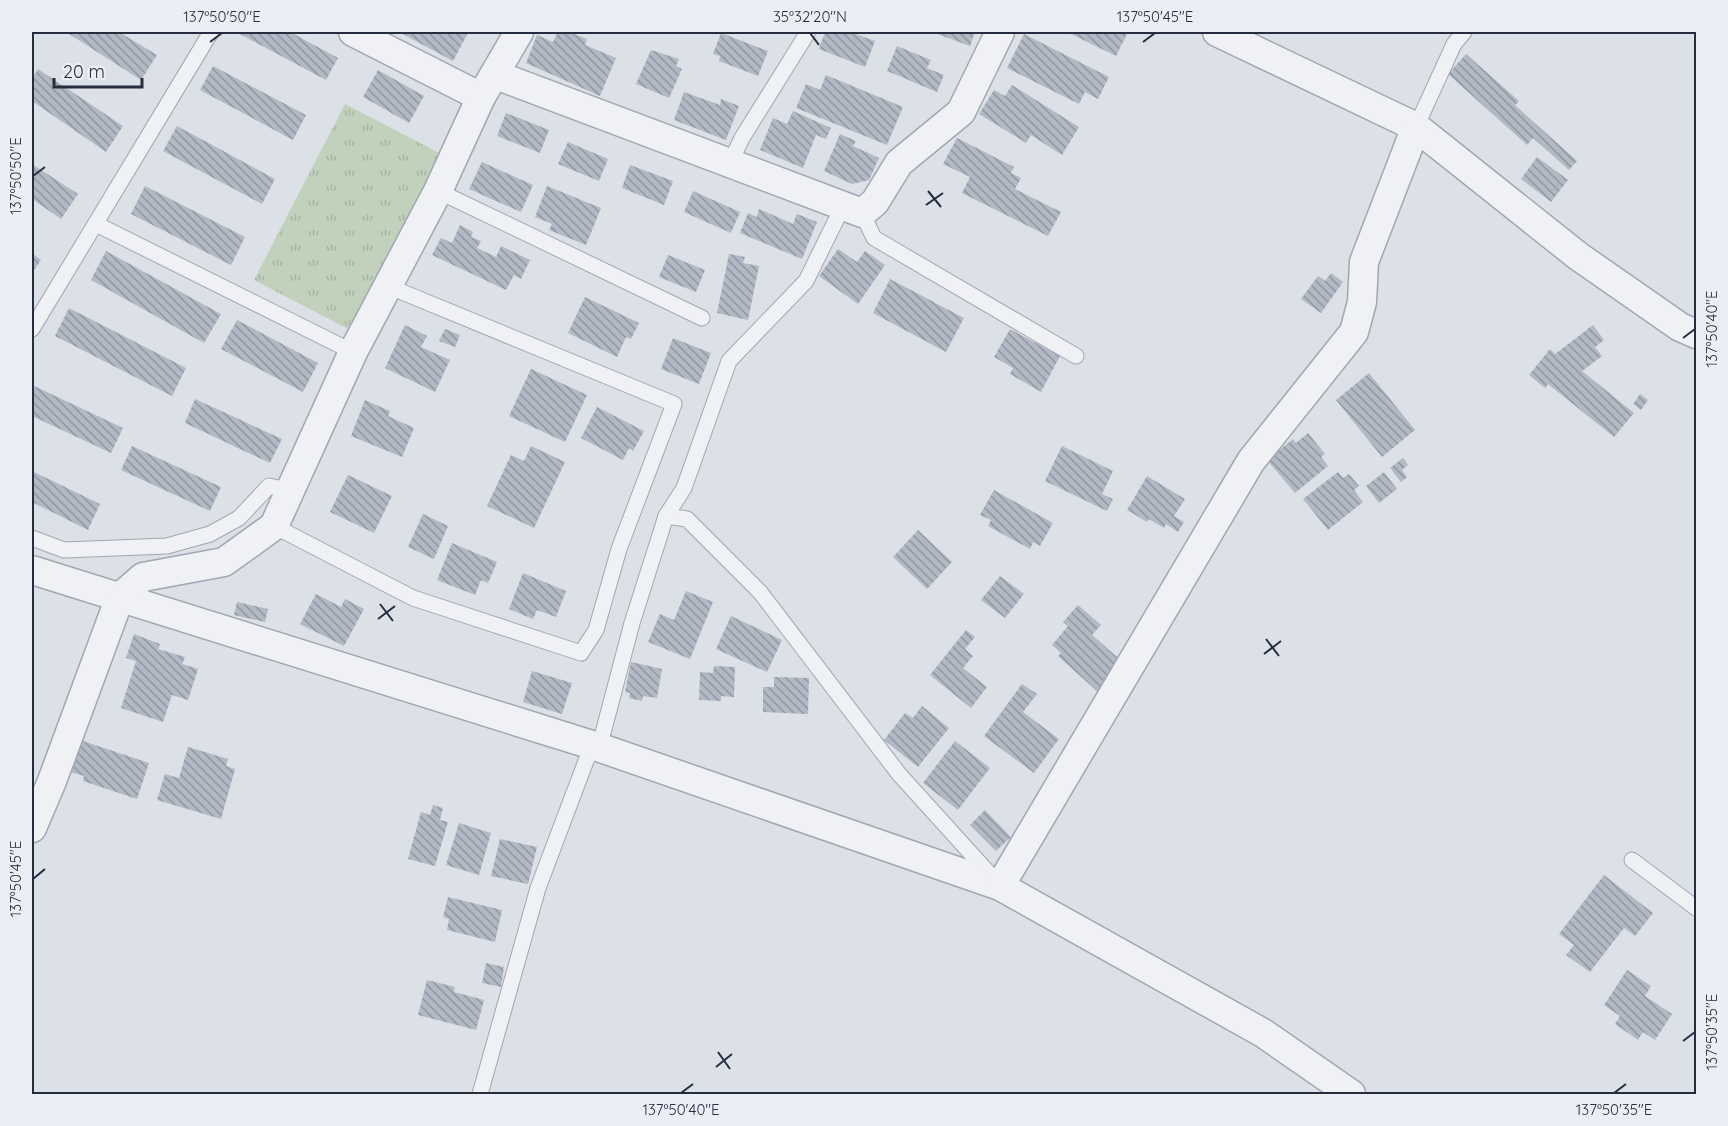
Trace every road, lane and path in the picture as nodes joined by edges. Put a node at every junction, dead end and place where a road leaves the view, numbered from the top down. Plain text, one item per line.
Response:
1 (211, 32) edge
2 (353, 32) edge
3 (519, 32) edge
4 (808, 32) edge
5 (1000, 32) edge
6 (1217, 32) edge
7 (1464, 32) edge
8 (488, 86) junction
9 (1416, 127) junction
10 (730, 163) junction
11 (438, 191) junction
12 (852, 209) junction
13 (96, 224) junction
14 (390, 287) junction
15 (702, 318) dead end
16 (32, 329) edge
17 (1696, 334) edge
18 (353, 352) junction
19 (1077, 356) dead end
20 (289, 490) junction
21 (666, 516) junction
22 (274, 526) junction
23 (32, 538) edge
24 (64, 550) junction
25 (44, 573) edge
26 (120, 597) junction
27 (595, 747) junction
28 (32, 828) edge
29 (1632, 860) dead end
30 (1000, 886) junction
31 (1696, 908) edge
32 (480, 1095) edge
33 (1351, 1095) edge

1 - 13 lane
2 - 8 street
3 - 8 street
4 - 10 lane
5 - 12 street
6 - 9 street
7 - 9 lane
8 - 10 street
8 - 11 street
9 - 17 street
9 - 30 street
10 - 12 street
11 - 14 street
11 - 15 lane
12 - 19 lane
12 - 21 lane
13 - 16 lane
13 - 18 lane
14 - 18 street
14 - 22 lane
18 - 20 street
20 - 22 street
20 - 24 lane
21 - 27 lane
21 - 30 lane
22 - 26 street
23 - 24 lane
24 - 25 lane
25 - 26 street
26 - 27 street
26 - 28 street
27 - 30 street
27 - 32 lane
29 - 31 lane
30 - 33 street

